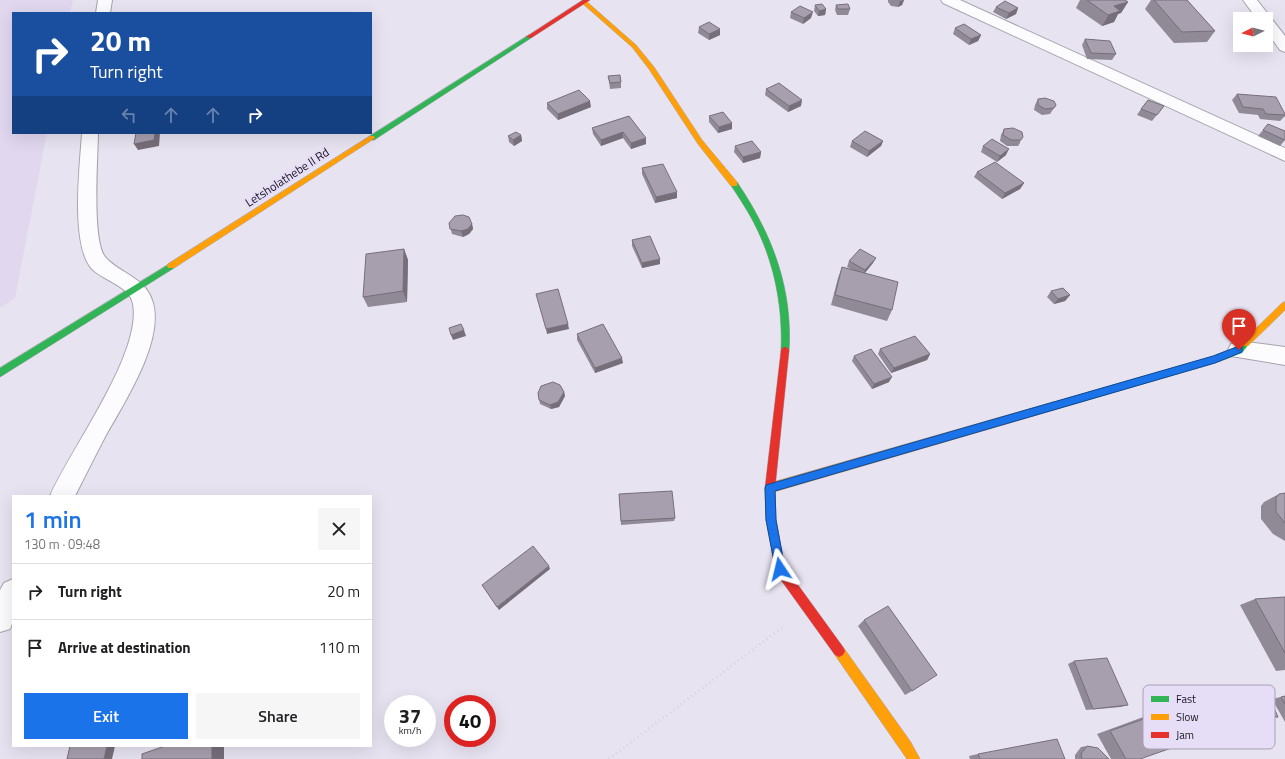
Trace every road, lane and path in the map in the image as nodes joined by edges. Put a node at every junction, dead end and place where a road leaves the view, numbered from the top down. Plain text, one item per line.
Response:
1 (105, 0) edge
2 (948, 0) edge
3 (1250, 0) edge
4 (586, 1) edge
5 (103, 12) edge
6 (1260, 12) edge
7 (1273, 29) edge
8 (1285, 47) edge
9 (90, 134) edge
10 (1285, 155) edge
11 (137, 288) junction
12 (1285, 305) edge
13 (1239, 350) junction
14 (1285, 356) edge
15 (0, 373) edge
16 (770, 488) junction
17 (63, 495) edge
18 (12, 594) edge
19 (809, 608) junction
20 (0, 619) edge
21 (609, 759) edge
22 (914, 759) edge

1 - 5 street
2 - 10 street
3 - 6 street
4 - 11 street, Letsholathebe II Rd
4 - 16 street
7 - 8 street
9 - 11 street
11 - 15 street, Letsholathebe II Rd
11 - 17 street
12 - 13 street
13 - 14 street
13 - 16 street
16 - 19 street
18 - 20 street
19 - 21 path
19 - 22 street

